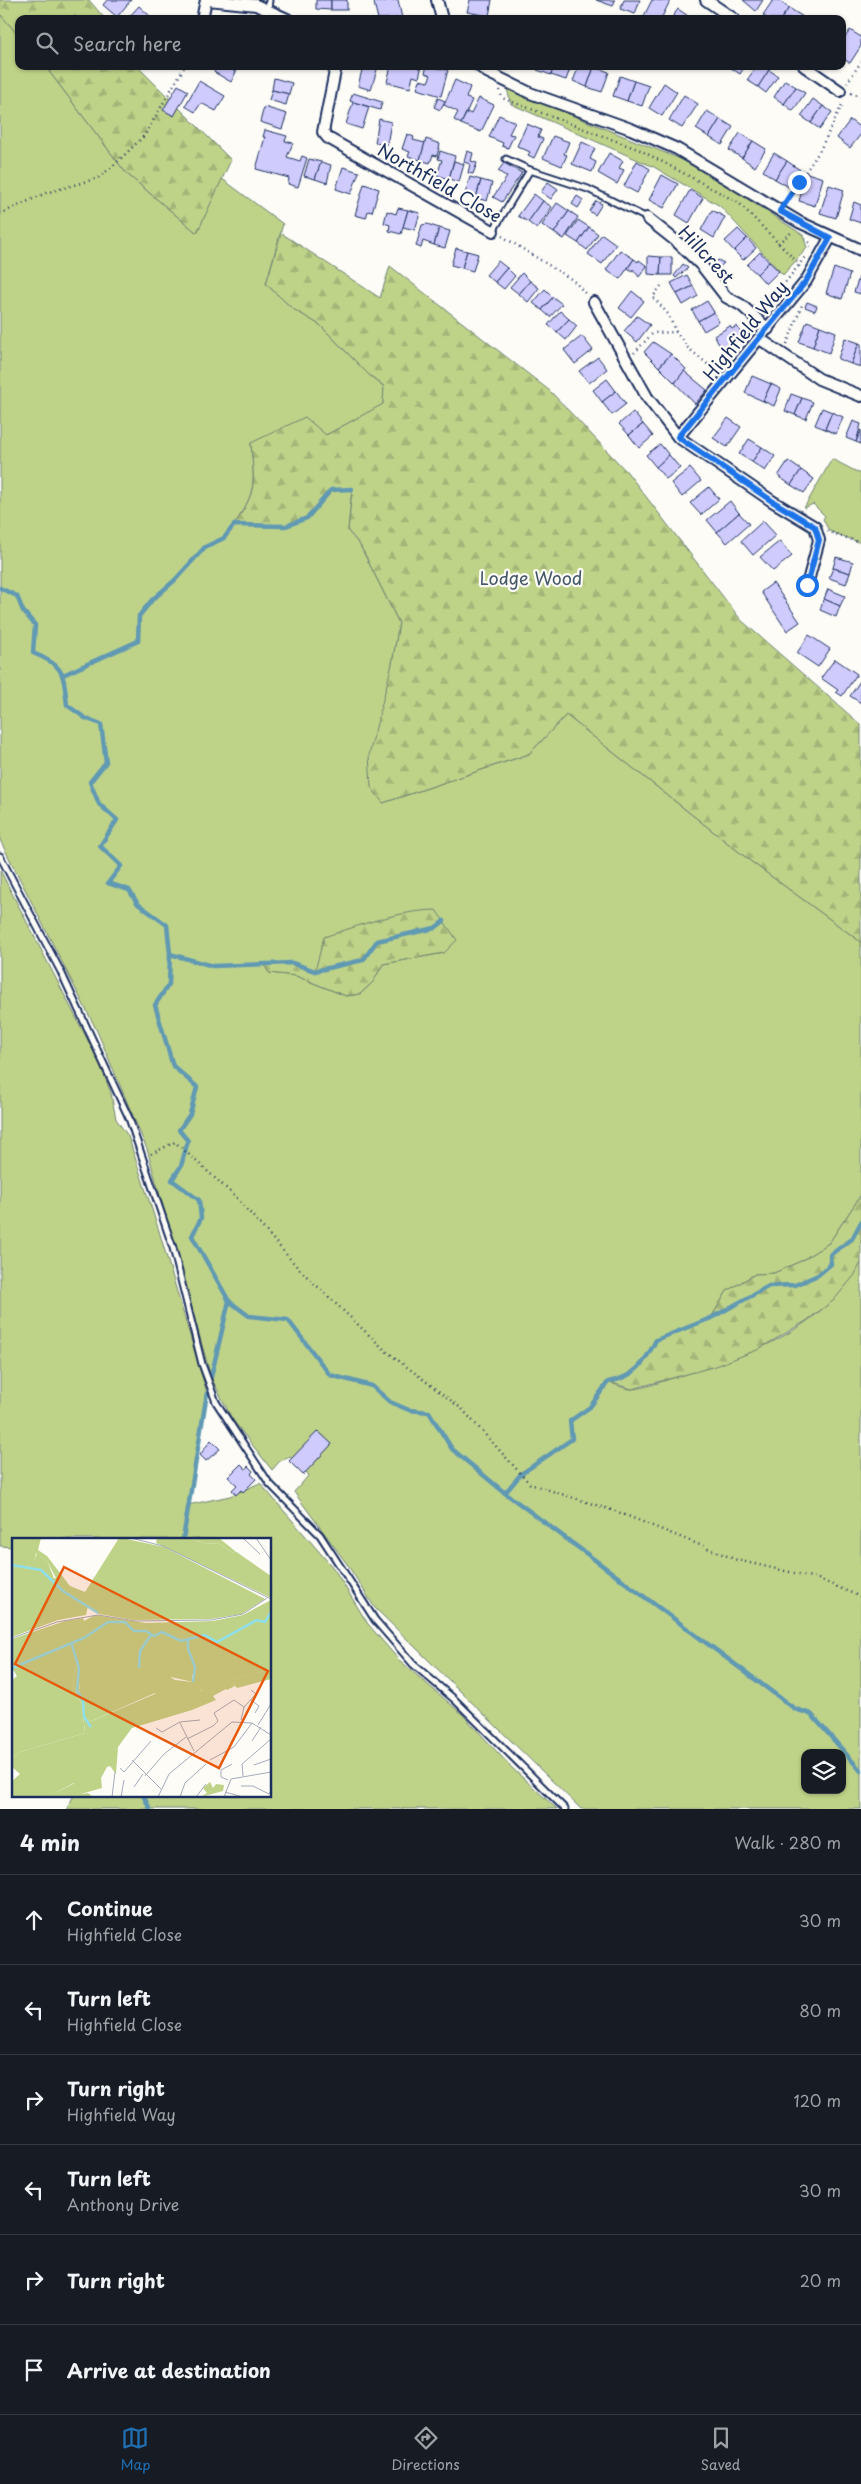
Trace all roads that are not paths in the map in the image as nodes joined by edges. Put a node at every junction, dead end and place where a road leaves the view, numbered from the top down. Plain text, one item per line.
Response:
1 (207, 0) edge
2 (270, 0) edge
3 (437, 0) edge
4 (706, 0) edge
5 (268, 11) junction
6 (203, 15) edge
7 (278, 15) edge
8 (440, 15) edge
9 (728, 15) edge
10 (335, 70) edge
11 (485, 70) edge
12 (810, 70) edge
13 (844, 94) road end
14 (506, 159) dead end
15 (530, 170) junction
16 (646, 218) joint
17 (494, 231) joint
18 (830, 238) junction
19 (861, 250) edge
20 (594, 302) road end
21 (768, 329) junction
22 (760, 339) junction
23 (861, 396) edge
24 (678, 437) junction
25 (807, 585) dead end
26 (0, 856) edge
27 (565, 1809) edge

1 - 5 street
1 - 6 street
2 - 5 lane
3 - 8 street
4 - 9 street
5 - 7 street
10 - 17 street, Northfield Close
11 - 18 street
12 - 13 street
14 - 15 lane
15 - 16 lane
15 - 17 lane
16 - 21 street, Hillcrest
18 - 19 street
18 - 21 street, Highfield Way
20 - 24 street
21 - 22 street, Highfield Way
22 - 23 street
22 - 24 street, Highfield Way
24 - 25 street
26 - 27 lane

